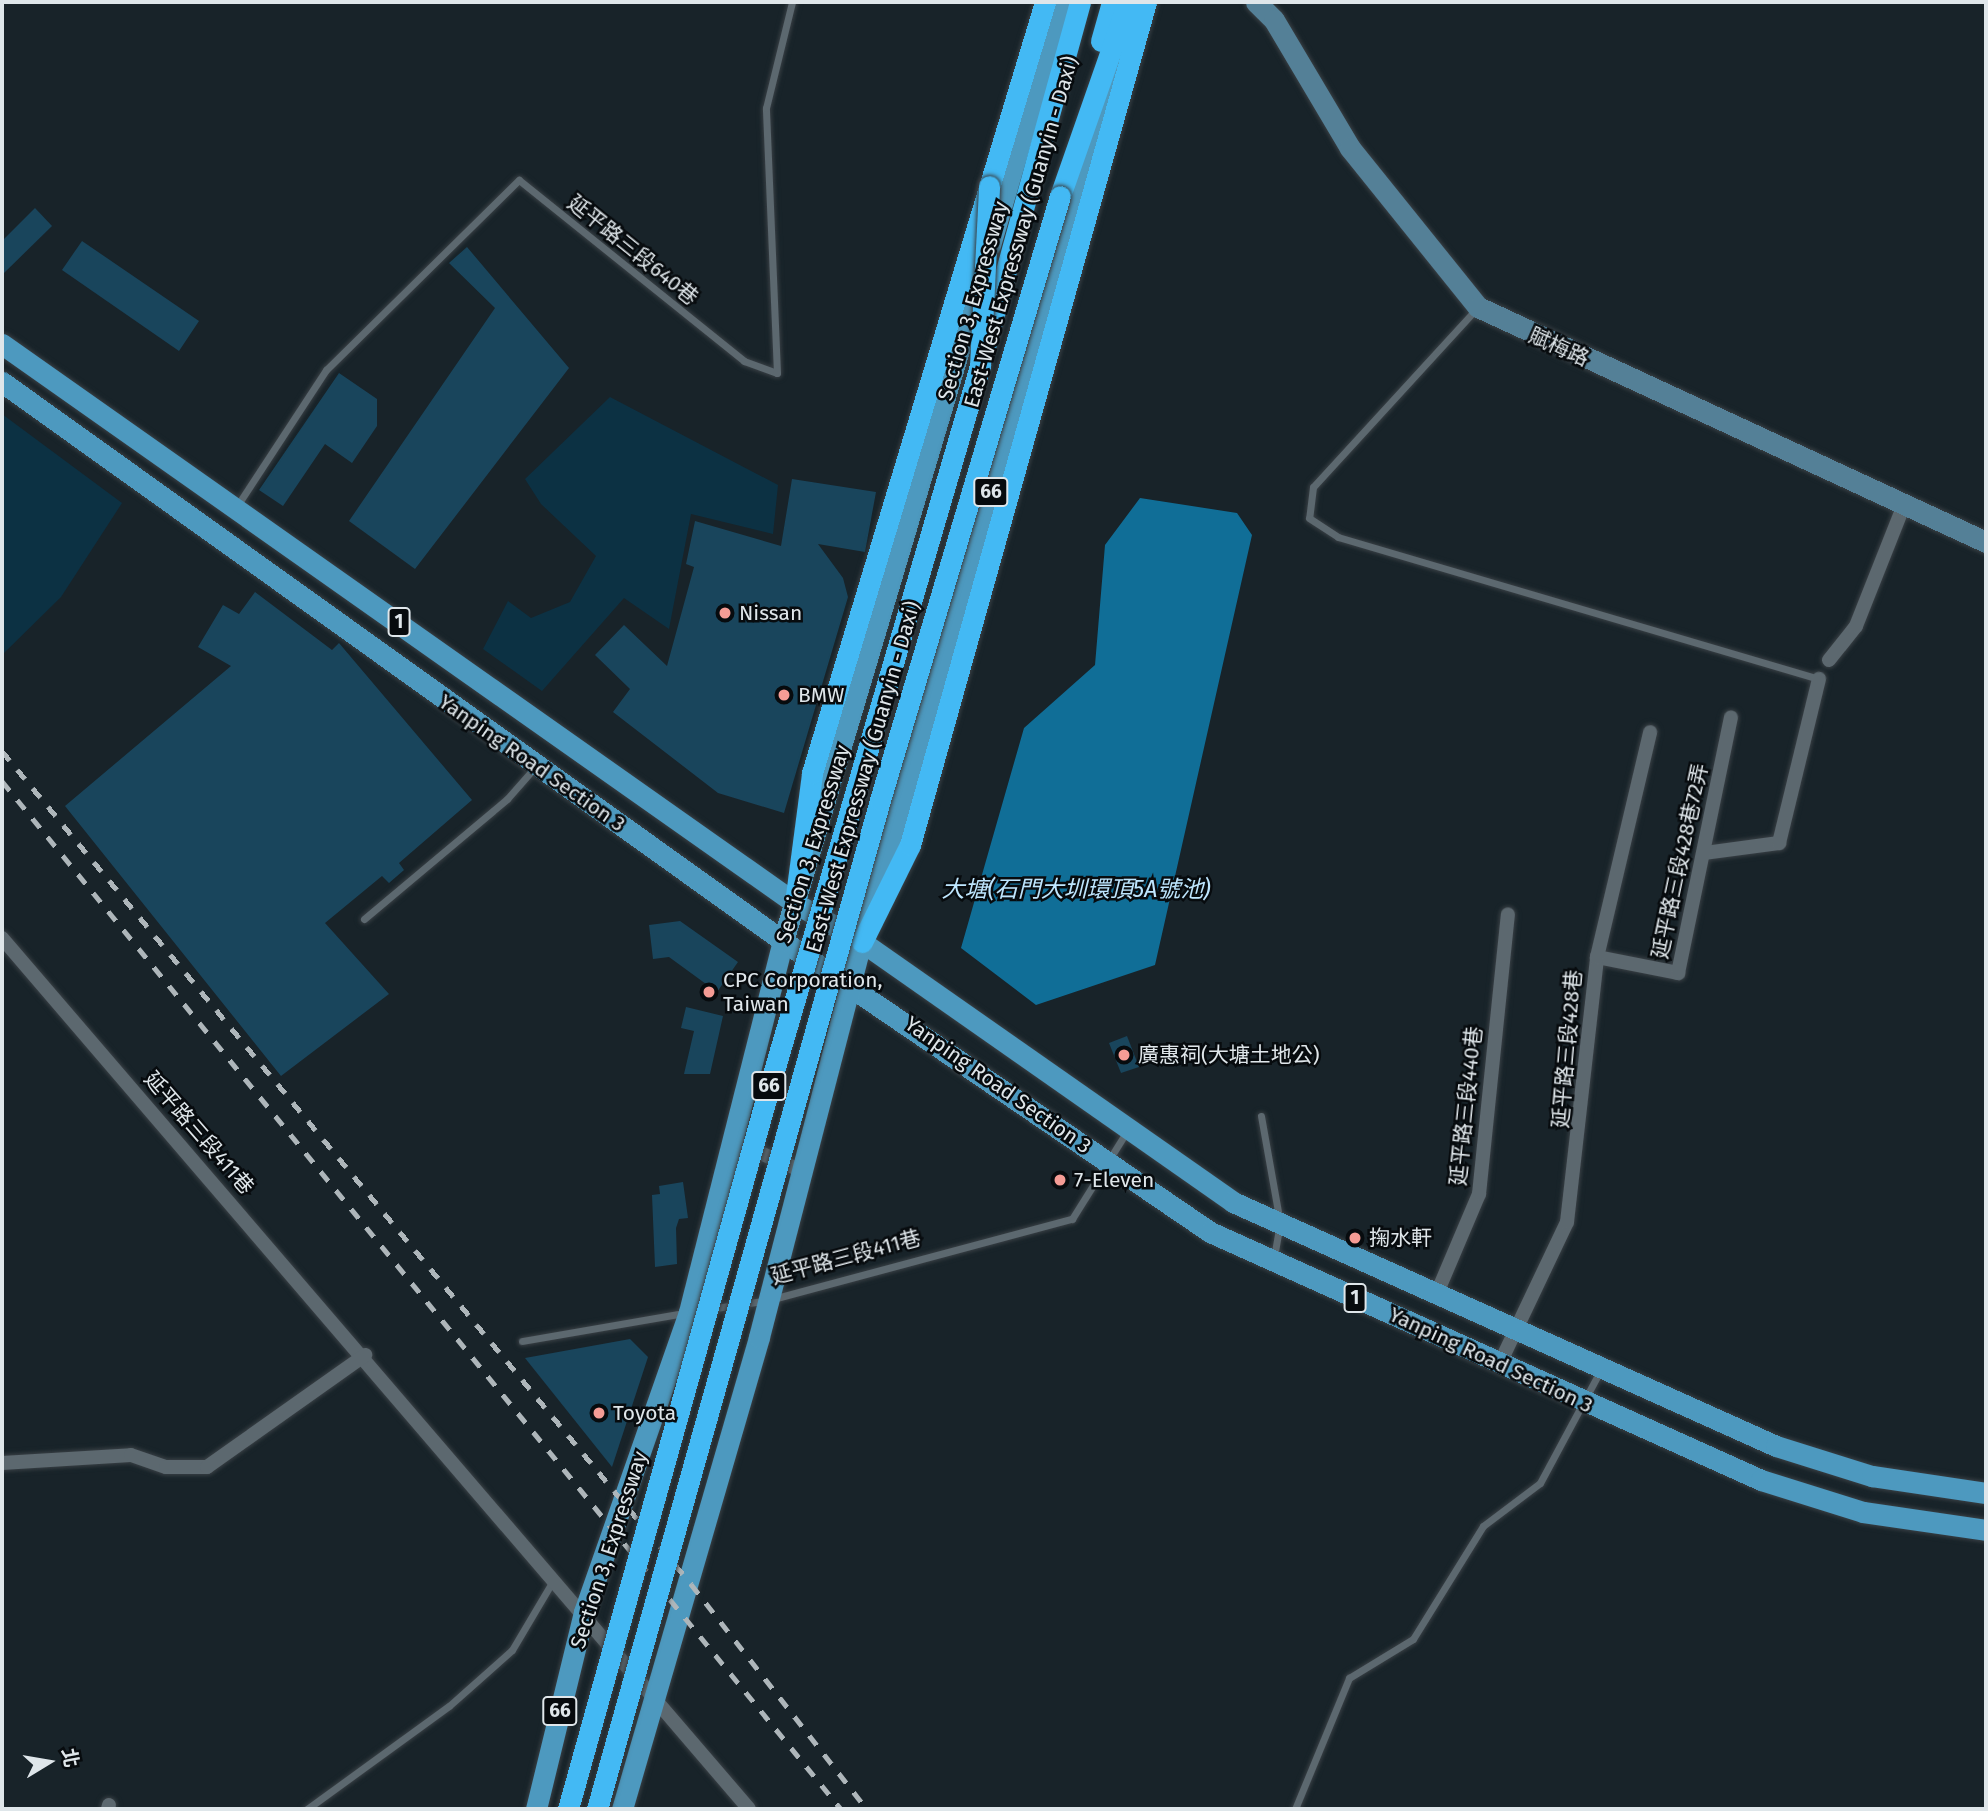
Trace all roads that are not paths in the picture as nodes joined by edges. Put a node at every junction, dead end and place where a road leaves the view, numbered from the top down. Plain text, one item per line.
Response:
1 (792, 2) edge
2 (1045, 2) edge
3 (1062, 2) edge
4 (1080, 2) edge
5 (1112, 2) edge
6 (1128, 2) edge
7 (1134, 2) edge
8 (1146, 2) edge
9 (1256, 2) edge
10 (989, 186) junction
11 (1060, 196) junction
12 (1478, 307) junction
13 (2, 344) edge
14 (980, 366) junction
15 (2, 382) edge
16 (1905, 502) junction
17 (237, 506) junction
18 (1986, 542) edge
19 (320, 565) junction
20 (298, 596) junction
21 (1829, 660) dead end
22 (1819, 679) joint
23 (1731, 717) dead end
24 (1650, 732) dead end
25 (559, 738) junction
26 (537, 766) junction
27 (1705, 853) junction
28 (795, 903) junction
29 (1508, 915) dead end
30 (364, 919) dead end
31 (2, 938) edge
32 (783, 941) junction
33 (862, 942) junction
34 (1597, 957) junction
35 (850, 983) junction
36 (1261, 1116) dead end
37 (1128, 1129) junction
38 (733, 1141) junction
39 (1112, 1163) junction
40 (802, 1171) junction
41 (1280, 1223) junction
42 (1273, 1261) junction
43 (1437, 1293) junction
44 (769, 1300) junction
45 (689, 1312) junction
46 (1519, 1329) junction
47 (522, 1341) dead end
48 (365, 1355) junction
49 (1500, 1361) junction
50 (1601, 1369) junction
51 (1584, 1403) junction
52 (2, 1463) edge
53 (1986, 1493) edge
54 (1986, 1530) edge
55 (555, 1577) junction
56 (584, 1612) junction
57 (658, 1696) junction
58 (307, 1809) edge
59 (536, 1809) edge
60 (568, 1809) edge
61 (597, 1809) edge
62 (622, 1809) edge
63 (749, 1809) edge
64 (1295, 1809) edge

1 - 17 lane, 延平路三段640巷
2 - 10 highway
3 - 28 main road, Section 3, Expressway / 66
4 - 14 highway, East-West Expressway (Guanyin - Daxi) / 66, bridge
5 - 11 highway, East-West Expressway (Guanyin - Daxi) / 66
6 - 11 highway
7 - 33 main road, 66
8 - 33 highway
9 - 12 street, 賦梅路
10 - 14 highway, bridge
10 - 28 highway, bridge
11 - 61 highway, East-West Expressway (Guanyin - Daxi) / 66, bridge
12 - 16 street, 賦梅路
12 - 22 lane
13 - 17 main road, Yanping Road Section 3 / 1
14 - 60 highway, East-West Expressway (Guanyin - Daxi) / 66, bridge
15 - 20 main road, Yanping Road Section 3 / 1
16 - 18 street, 賦梅路
16 - 21 street
17 - 19 main road, Yanping Road Section 3 / 1
19 - 20 main road
19 - 25 main road, Yanping Road Section 3 / 1
20 - 26 main road, Yanping Road Section 3 / 1
22 - 27 street
23 - 27 street, 延平路三段428巷72弄
24 - 34 street, 延平路三段428巷
25 - 26 main road
25 - 28 main road, Yanping Road Section 3 / 1
26 - 30 lane
26 - 32 main road, Yanping Road Section 3 / 1
27 - 34 street, 延平路三段428巷72弄
28 - 32 main road, Section 3, Expressway / 66
28 - 33 main road, Yanping Road Section 3 / 1
29 - 43 street, 延平路三段440巷
31 - 48 street, 延平路三段411巷
32 - 35 main road, Yanping Road Section 3 / 1
32 - 38 main road, Section 3, Expressway / 66
33 - 35 main road, 66
33 - 37 main road, Yanping Road Section 3 / 1
34 - 46 street, 延平路三段428巷
35 - 39 main road, Yanping Road Section 3 / 1
35 - 40 main road, 66
36 - 41 lane
37 - 39 lane, 延平路三段411巷
37 - 41 main road, Yanping Road Section 3 / 1
38 - 40 street
38 - 45 main road, Section 3, Expressway / 66
39 - 42 main road, Yanping Road Section 3 / 1
39 - 44 lane, 延平路三段411巷
40 - 44 main road, 66
41 - 42 lane
41 - 43 main road, Yanping Road Section 3 / 1
42 - 49 main road, Yanping Road Section 3 / 1
43 - 46 main road, Yanping Road Section 3 / 1
44 - 45 lane, 延平路三段411巷
44 - 57 main road, 66
45 - 47 lane, 延平路三段411巷
45 - 56 main road, Section 3, Expressway / 66
46 - 49 street, 延平路三段428巷
46 - 50 main road, Yanping Road Section 3 / 1
48 - 52 street
48 - 55 street, 延平路三段411巷
49 - 51 main road, Yanping Road Section 3 / 1
50 - 51 lane
50 - 53 main road, Yanping Road Section 3 / 1
51 - 54 main road, Yanping Road Section 3 / 1
51 - 64 lane
55 - 56 street, 延平路三段411巷
55 - 58 lane
56 - 57 street, 延平路三段411巷
56 - 59 main road, Section 3, Expressway / 66
57 - 62 main road, 66
57 - 63 street, 延平路三段411巷

